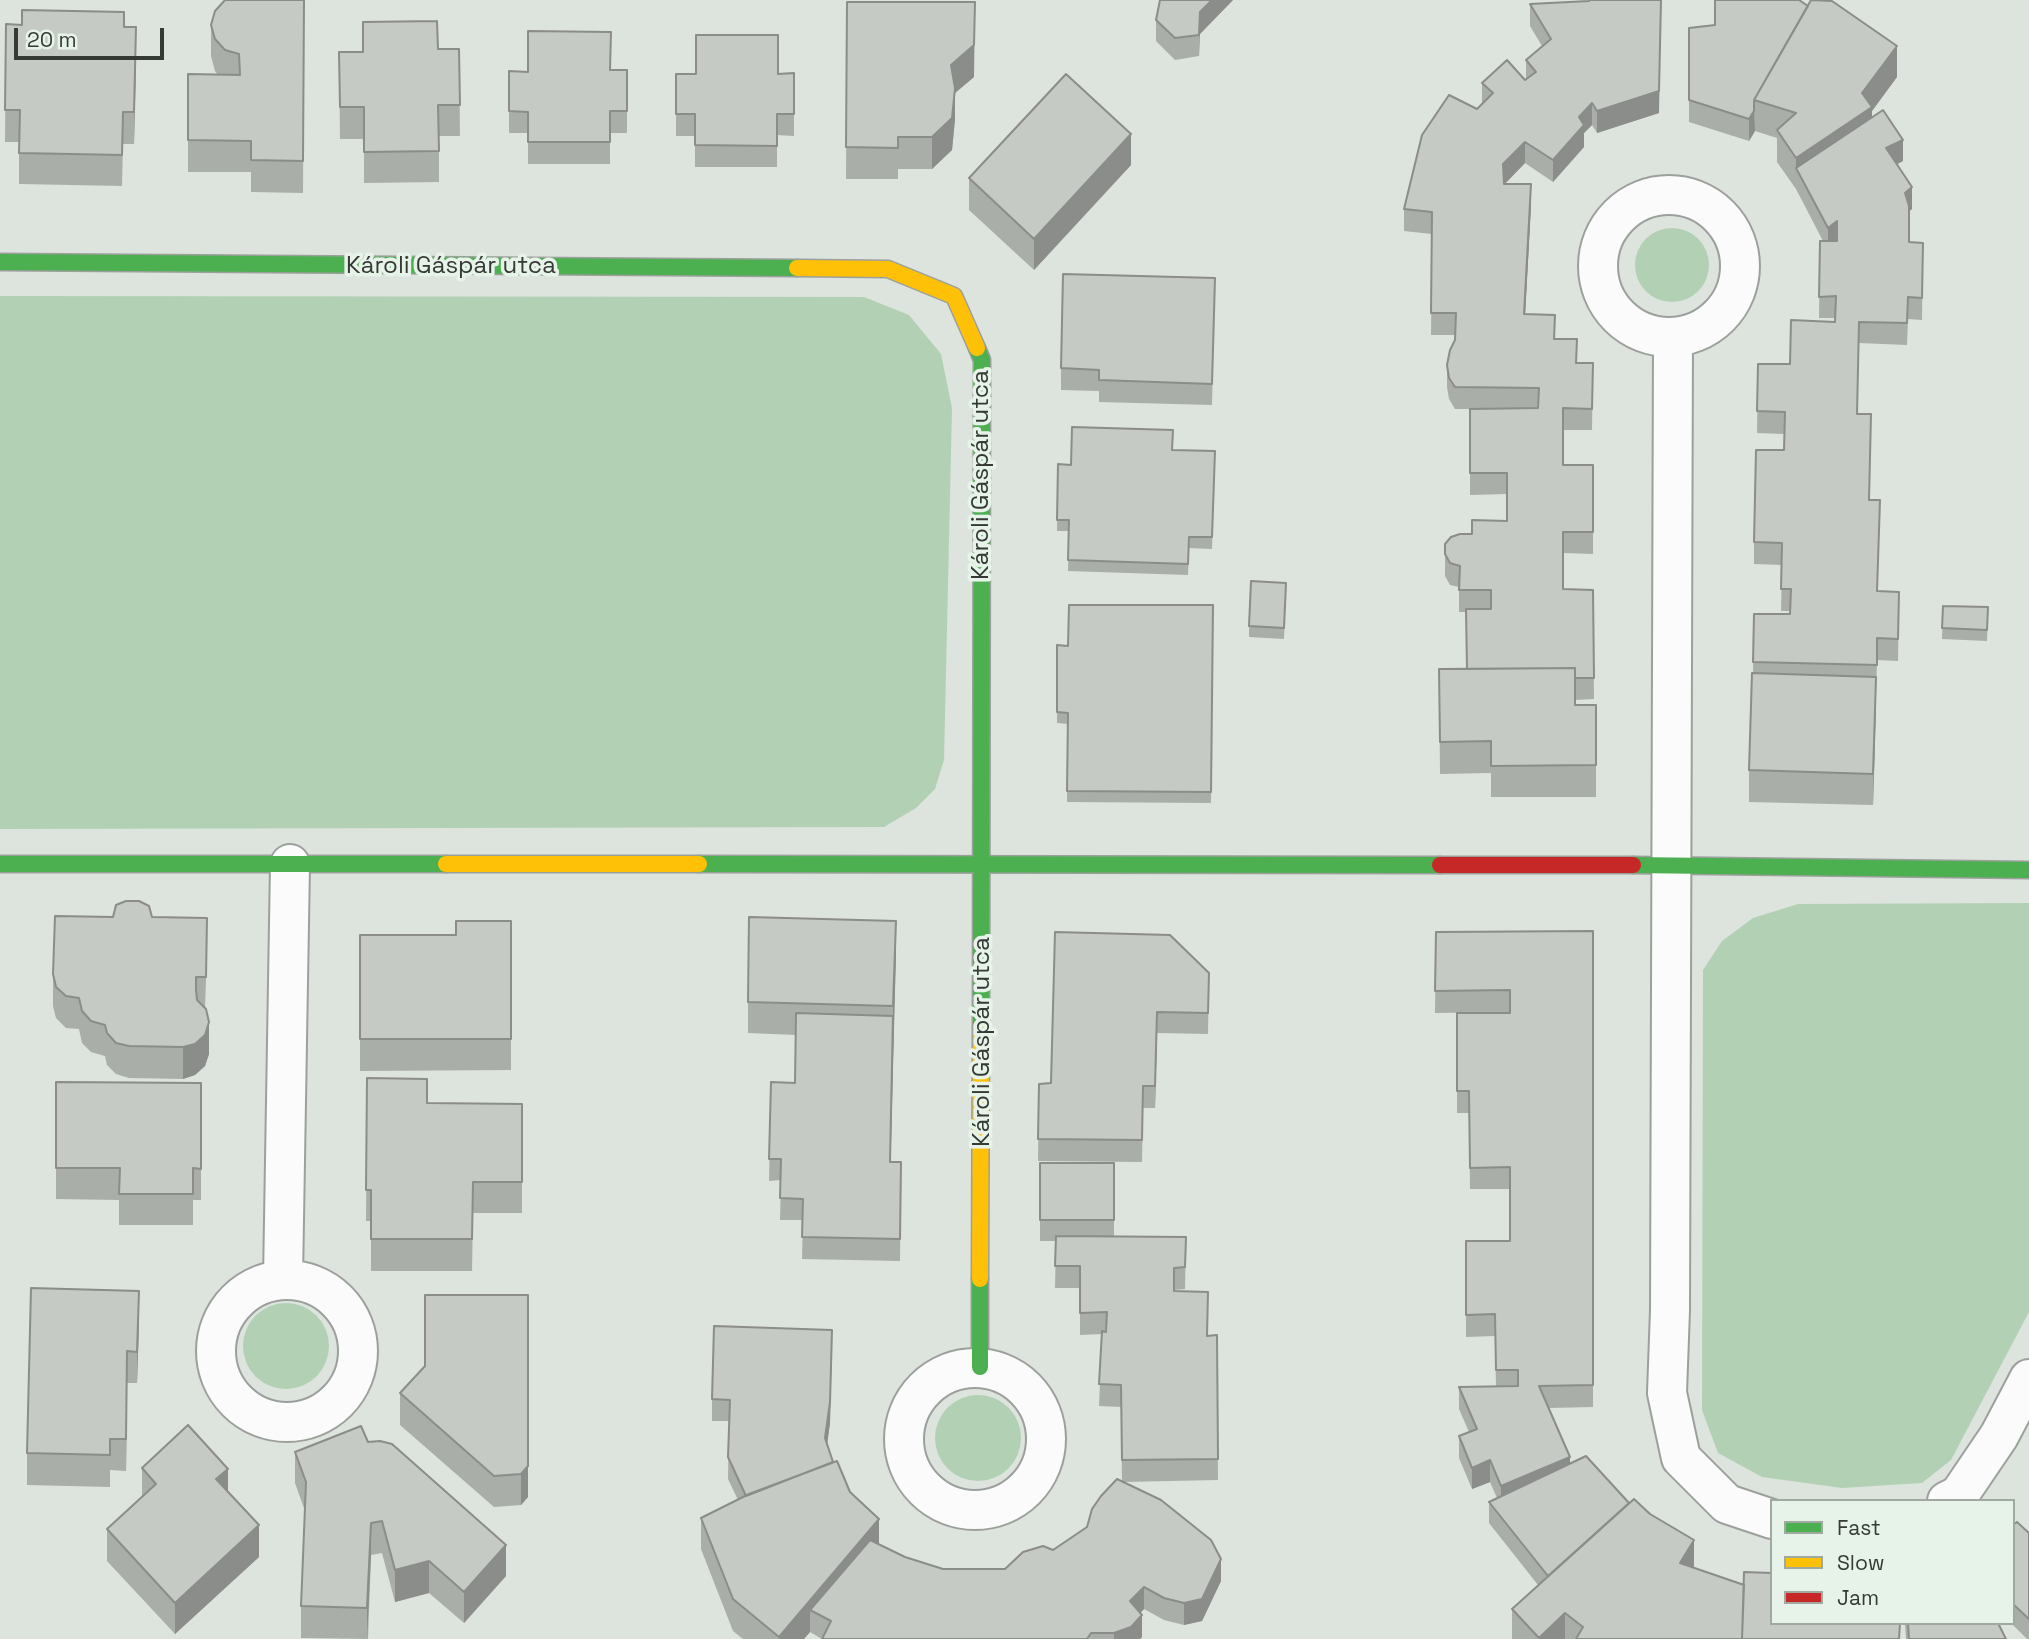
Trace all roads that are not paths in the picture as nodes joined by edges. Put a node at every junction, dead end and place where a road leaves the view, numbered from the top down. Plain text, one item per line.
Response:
1 (0, 262) edge
2 (1673, 338) dead end
3 (0, 864) edge
4 (290, 864) junction
5 (983, 864) junction
6 (1671, 865) junction
7 (2029, 870) edge
8 (283, 1279) dead end
9 (981, 1367) dead end
10 (2029, 1378) edge
11 (1950, 1499) edge
12 (1770, 1518) edge

1 - 5 street, Károli Gáspár utca
2 - 6 street
3 - 4 street
4 - 5 street
4 - 8 street
5 - 6 street
5 - 9 street, Károli Gáspár utca
6 - 7 street
6 - 12 street
10 - 11 street

